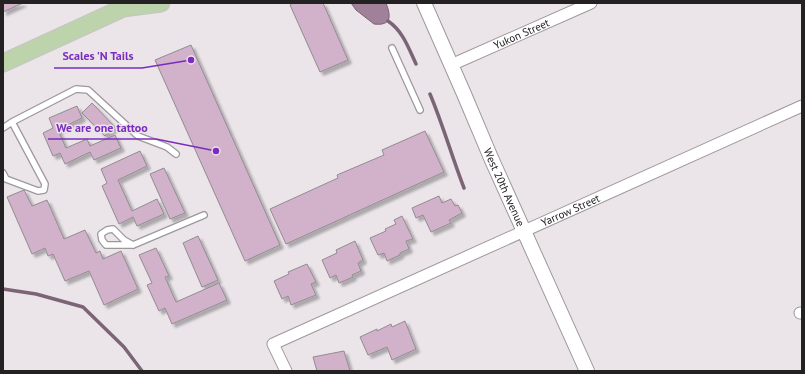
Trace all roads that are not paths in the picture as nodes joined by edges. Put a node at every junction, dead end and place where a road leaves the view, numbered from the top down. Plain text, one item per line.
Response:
1 (161, 3) edge
2 (424, 3) edge
3 (591, 3) edge
4 (127, 6) edge
5 (392, 48) dead end
6 (3, 63) edge
7 (452, 65) junction
8 (802, 106) edge
9 (420, 110) dead end
10 (12, 122) junction
11 (3, 128) edge
12 (176, 154) dead end
13 (3, 173) edge
14 (204, 215) dead end
15 (523, 230) junction
16 (133, 245) junction
17 (286, 371) edge
18 (587, 371) edge

1 - 4 main road
2 - 7 street, West 20th Avenue
3 - 7 street, Yukon Street
4 - 6 main road
5 - 9 lane
7 - 15 street, West 20th Avenue
8 - 15 street, Yarrow Street
10 - 11 lane
10 - 12 lane
10 - 13 lane
14 - 16 lane
15 - 17 street, Yarrow Street
15 - 18 street, West 20th Avenue
16 - 16 lane

